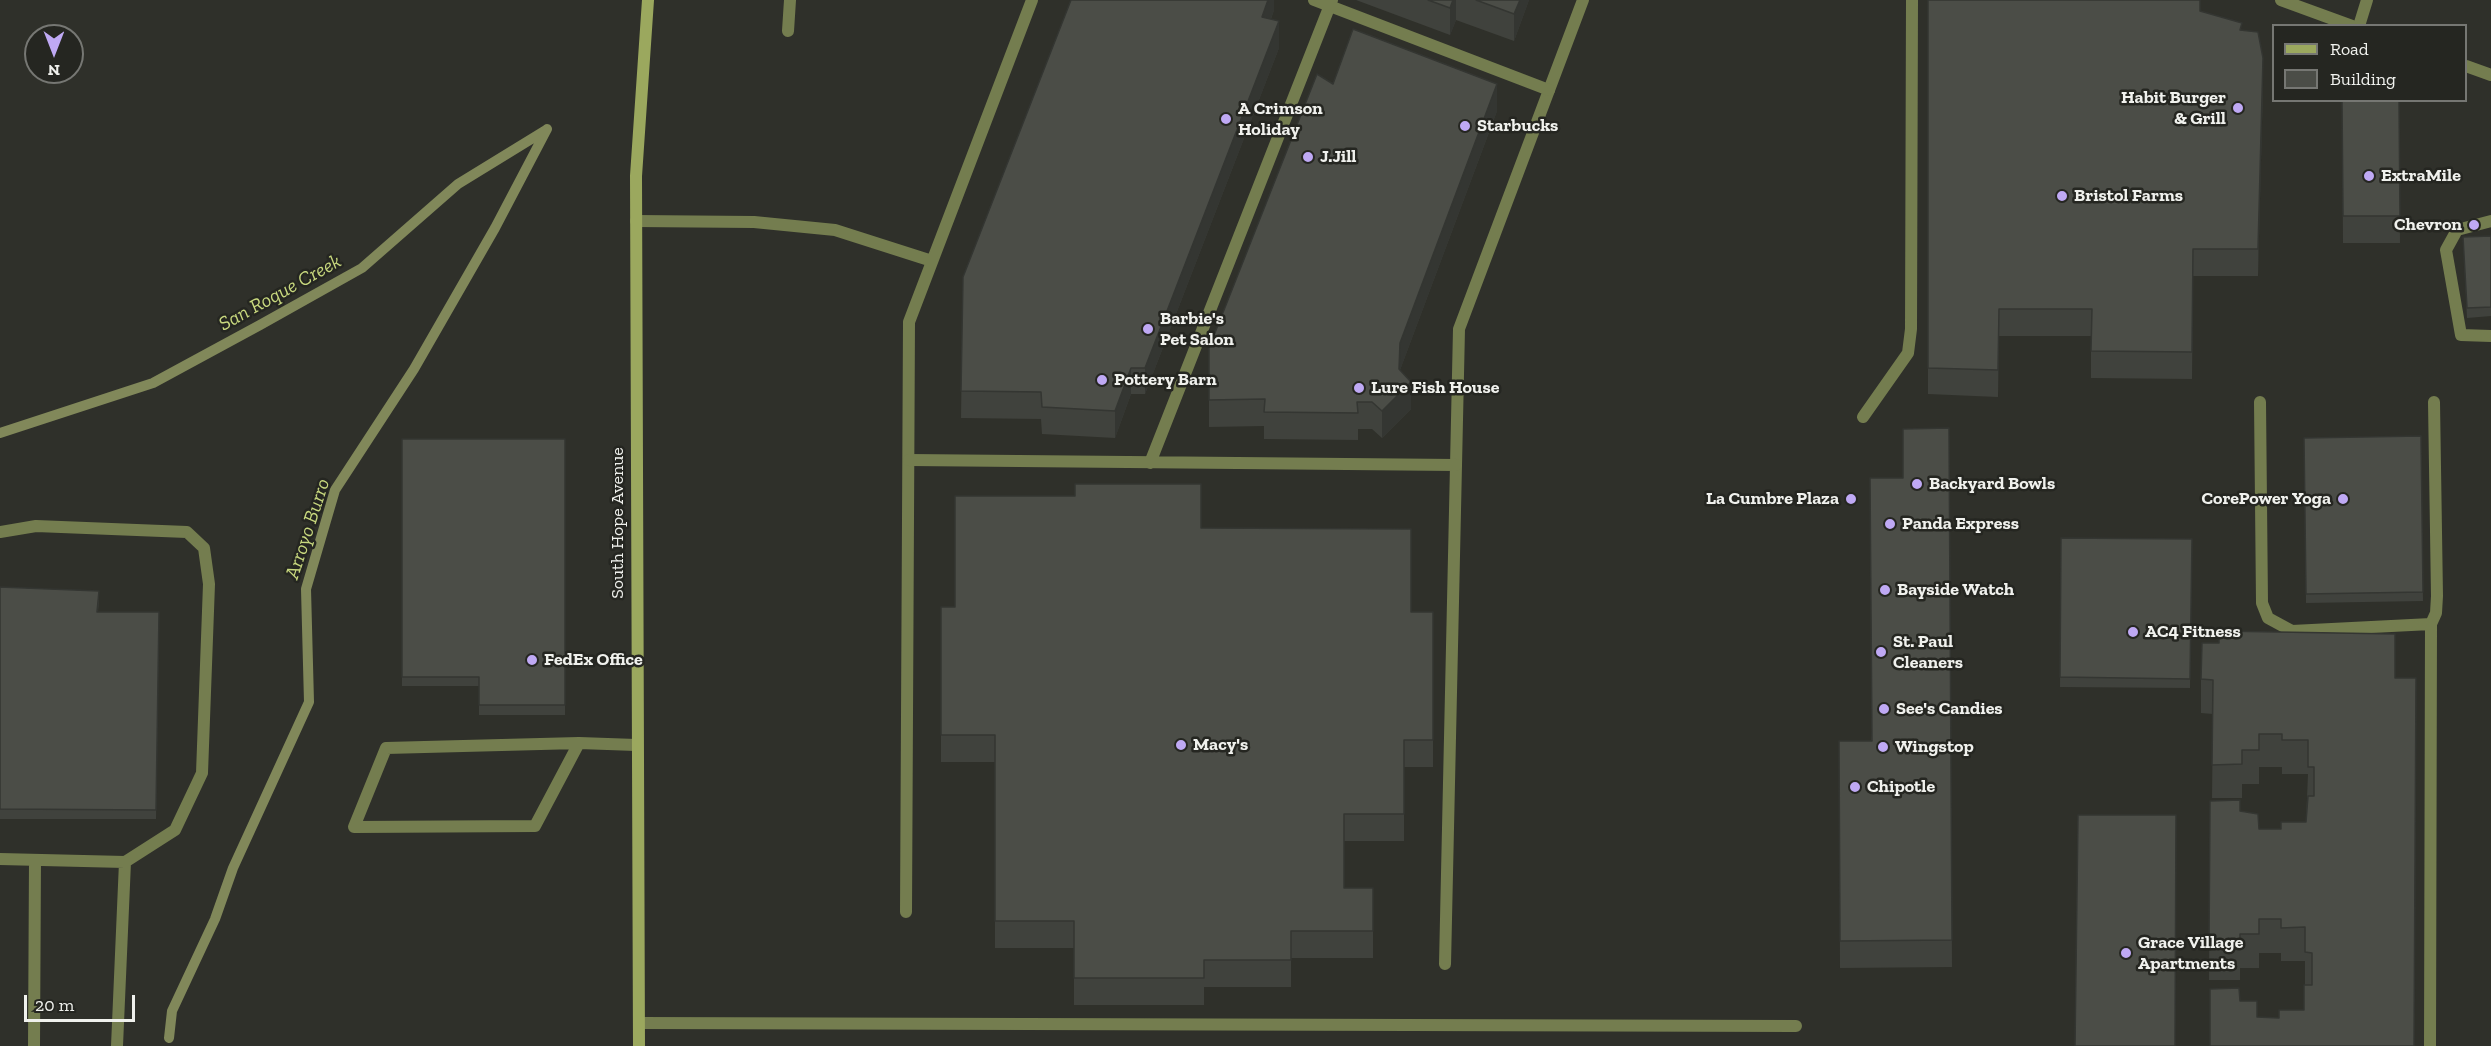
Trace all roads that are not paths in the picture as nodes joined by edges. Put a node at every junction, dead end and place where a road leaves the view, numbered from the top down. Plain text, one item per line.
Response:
1 (648, 0) edge
2 (790, 0) edge
3 (1032, 0) edge
4 (1314, 0) edge
5 (1583, 0) edge
6 (1912, 0) edge
7 (2281, 0) edge
8 (2367, 0) edge
9 (1331, 3) edge
10 (2347, 24) edge
11 (2360, 24) edge
12 (788, 32) dead end
13 (2467, 66) edge
14 (2491, 75) edge
15 (1549, 90) junction
16 (636, 221) junction
17 (2491, 221) edge
18 (932, 261) junction
19 (2491, 336) edge
20 (2260, 402) dead end
21 (2434, 402) dead end
22 (1863, 417) dead end
23 (909, 460) junction
24 (1150, 463) junction
25 (1456, 465) junction
26 (0, 531) edge
27 (2431, 624) junction
28 (579, 743) junction
29 (636, 745) junction
30 (0, 859) edge
31 (35, 860) junction
32 (125, 862) junction
33 (906, 912) dead end
34 (1445, 964) dead end
35 (639, 1023) junction
36 (1796, 1026) dead end
37 (34, 1046) edge
38 (117, 1046) edge
39 (639, 1046) edge
40 (2430, 1046) edge

1 - 16 main road, South Hope Avenue
2 - 12 street
3 - 18 street
4 - 9 street
5 - 15 street
6 - 22 street
7 - 10 street
8 - 11 street
9 - 15 street
9 - 24 street
13 - 14 street
15 - 25 street
16 - 18 street
16 - 29 main road, South Hope Avenue
17 - 19 street
18 - 23 street
20 - 27 street
21 - 27 street
23 - 24 street
23 - 33 street
24 - 25 street
25 - 34 street
26 - 32 street
27 - 40 street
28 - 28 street
28 - 29 street
29 - 35 main road, South Hope Avenue
30 - 31 street
31 - 32 street
31 - 37 street
32 - 38 street
35 - 36 street
35 - 39 main road, South Hope Avenue

